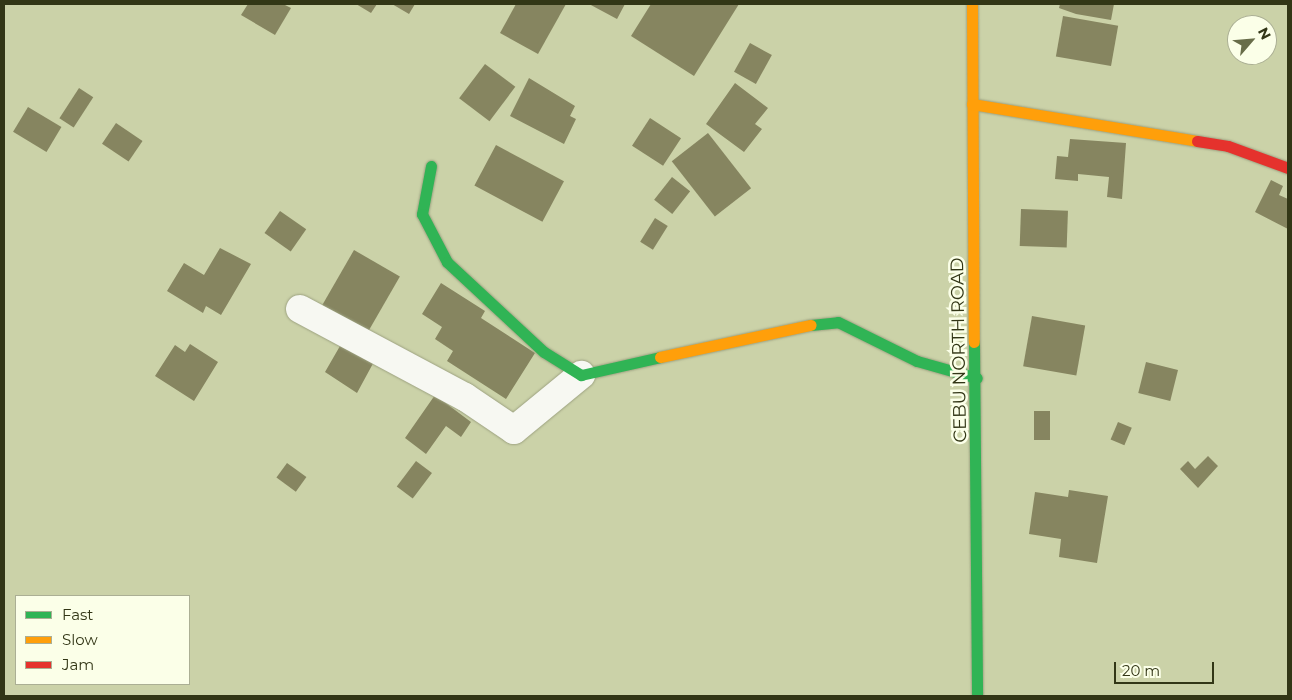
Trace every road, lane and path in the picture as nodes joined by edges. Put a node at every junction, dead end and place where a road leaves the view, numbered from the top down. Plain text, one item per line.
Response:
1 (972, 4) edge
2 (972, 104) junction
3 (431, 166) dead end
4 (1288, 168) edge
5 (300, 309) dead end
6 (580, 375) junction
7 (977, 378) junction
8 (977, 696) edge

1 - 2 main road, CEBU NORTH ROAD
2 - 4 main road
2 - 7 main road, CEBU NORTH ROAD
3 - 6 main road
5 - 6 street
6 - 7 main road
7 - 8 main road, CEBU NORTH ROAD

